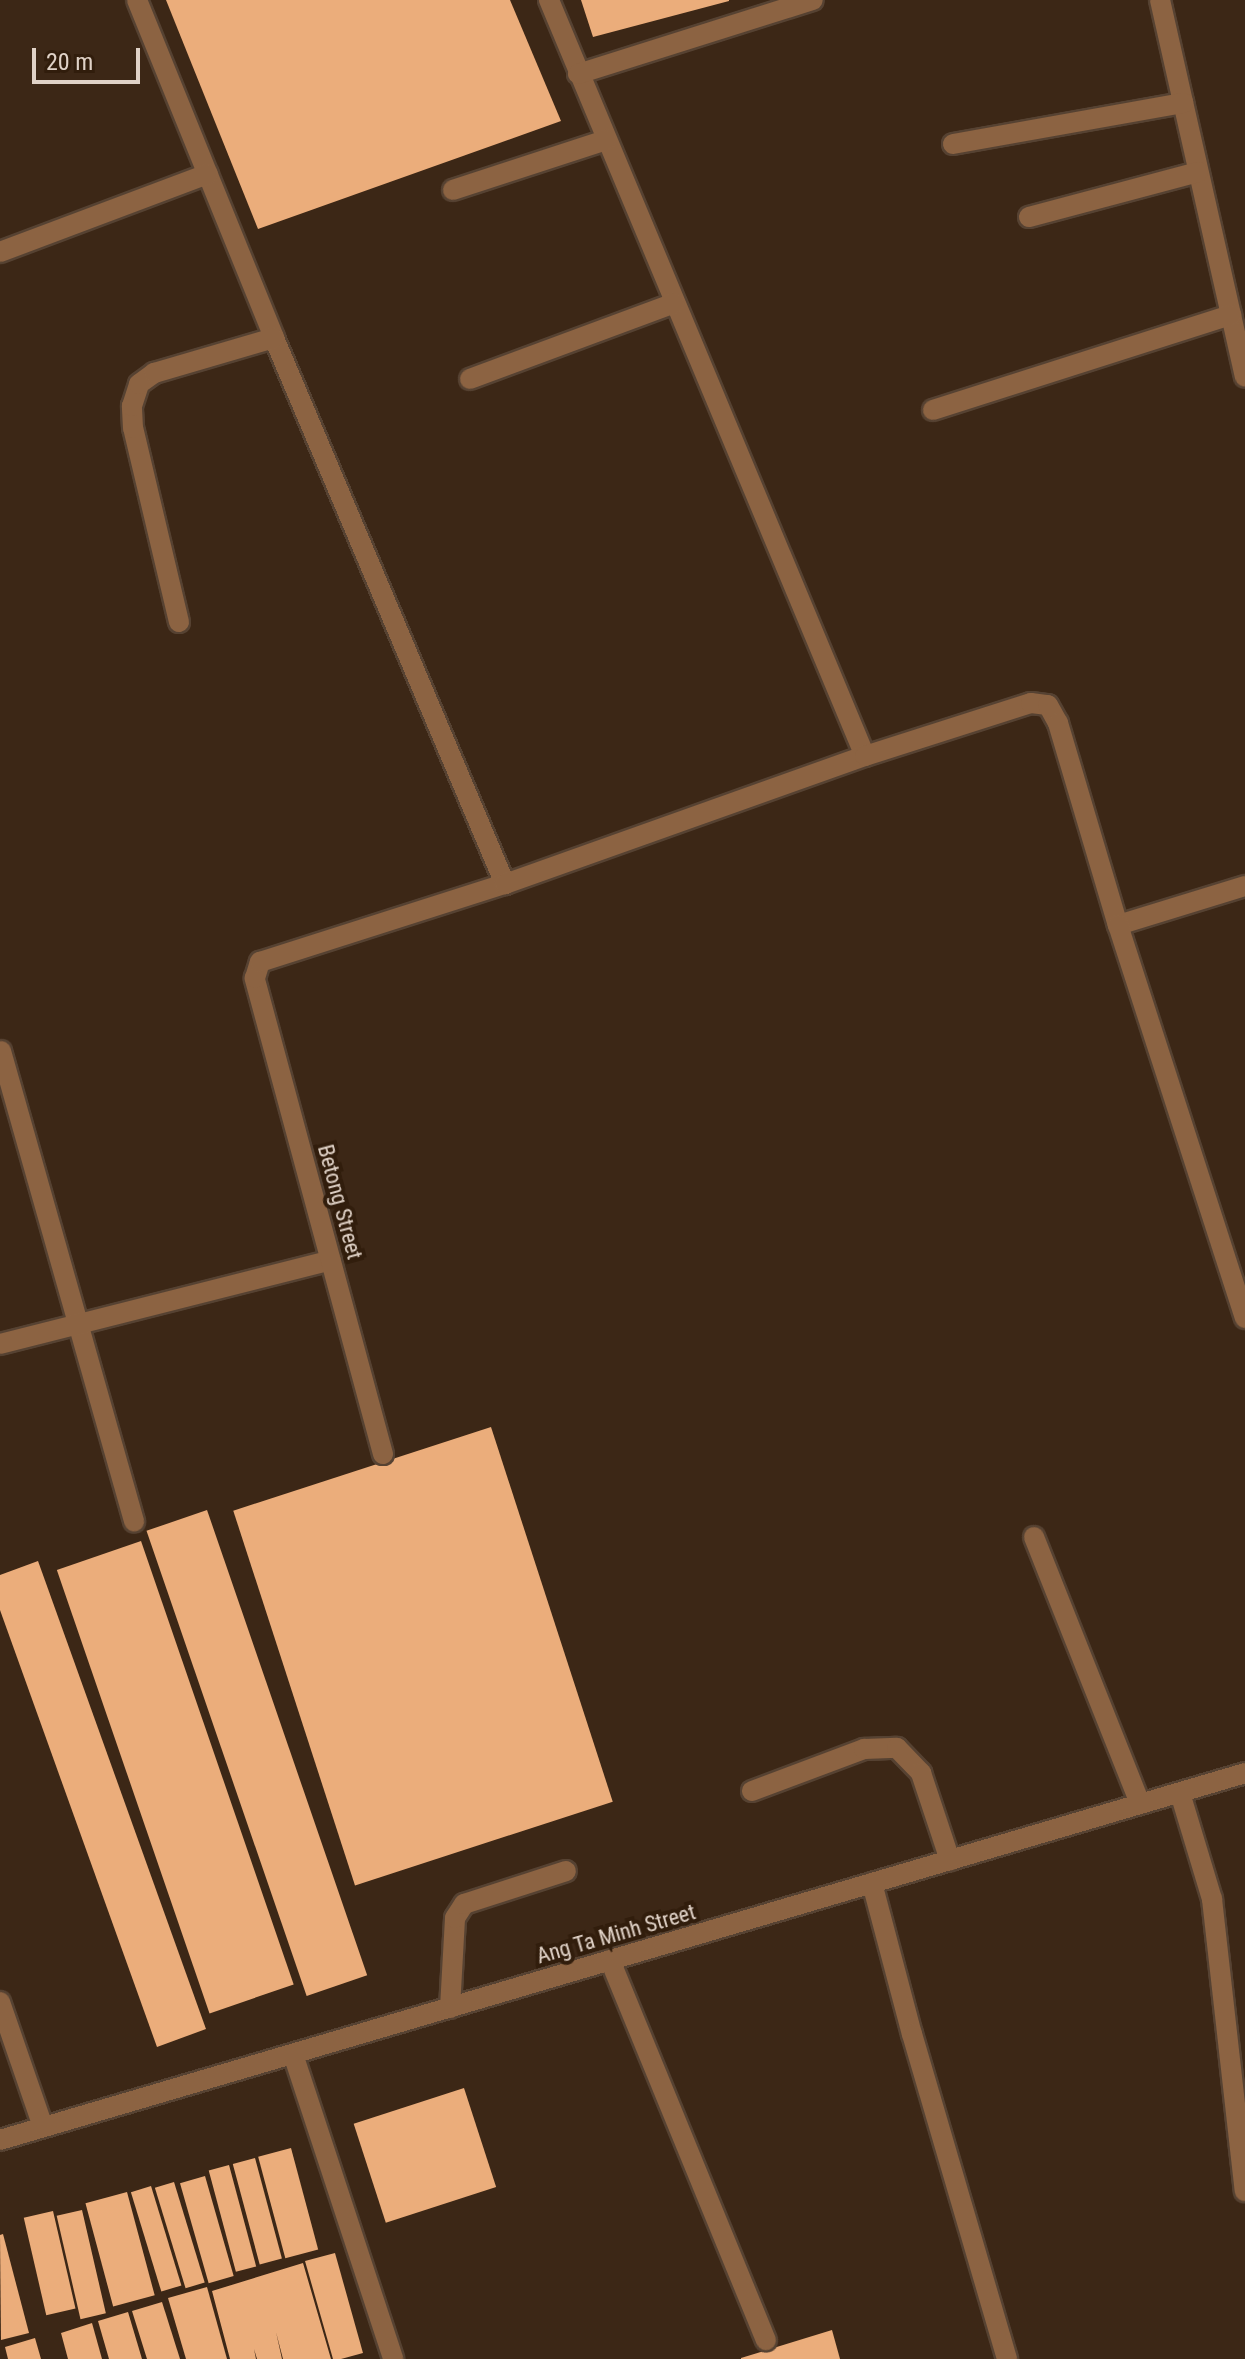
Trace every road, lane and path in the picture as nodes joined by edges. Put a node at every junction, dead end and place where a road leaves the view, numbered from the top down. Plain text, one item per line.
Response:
1 (137, 0) edge
2 (549, 0) edge
3 (813, 0) edge
4 (1160, 0) edge
5 (578, 74) junction
6 (1183, 103) junction
7 (606, 140) junction
8 (953, 144) dead end
9 (1198, 172) junction
10 (208, 174) junction
11 (453, 190) dead end
12 (1029, 217) dead end
13 (0, 252) edge
14 (674, 303) junction
15 (1231, 315) junction
16 (274, 338) junction
17 (1245, 377) edge
18 (470, 379) dead end
19 (933, 410) dead end
20 (179, 622) dead end
21 (865, 756) junction
22 (505, 884) junction
23 (1245, 886) edge
24 (1118, 925) junction
25 (1, 1051) edge
26 (331, 1260) junction
27 (1245, 1318) edge
28 (78, 1324) junction
29 (0, 1344) edge
30 (383, 1454) dead end
31 (134, 1522) dead end
32 (1034, 1537) dead end
33 (1245, 1773) edge
34 (752, 1791) dead end
35 (1180, 1793) junction
36 (1140, 1804) junction
37 (950, 1860) junction
38 (566, 1871) dead end
39 (872, 1883) junction
40 (610, 1960) junction
41 (0, 2002) edge
42 (450, 2008) junction
43 (293, 2054) junction
44 (43, 2127) junction
45 (0, 2140) edge
46 (1245, 2191) edge
47 (766, 2340) dead end
48 (393, 2359) edge
49 (1007, 2359) edge

1 - 10 street
2 - 5 street
3 - 5 street
4 - 6 street
5 - 7 street
6 - 8 street
6 - 9 street
7 - 11 street
7 - 14 street
9 - 12 street
9 - 15 street
10 - 13 street
10 - 16 street
14 - 18 street
14 - 21 street
15 - 17 street
15 - 19 street
16 - 20 street
16 - 22 street
21 - 22 street
21 - 24 street
22 - 26 street, Betong Street
23 - 24 street
24 - 27 street
25 - 28 street
26 - 28 street
26 - 30 street, Betong Street
28 - 29 street
28 - 31 street
32 - 36 street
33 - 35 street, Ang Ta Minh Street
34 - 37 street
35 - 36 street, Ang Ta Minh Street
35 - 46 street
36 - 37 street, Ang Ta Minh Street
37 - 39 street, Ang Ta Minh Street
38 - 42 street
39 - 40 street, Ang Ta Minh Street
39 - 49 street
40 - 42 street, Ang Ta Minh Street
40 - 47 street
41 - 44 street
42 - 43 street, Ang Ta Minh Street
43 - 44 street, Ang Ta Minh Street
43 - 48 street
44 - 45 street, Ang Ta Minh Street

